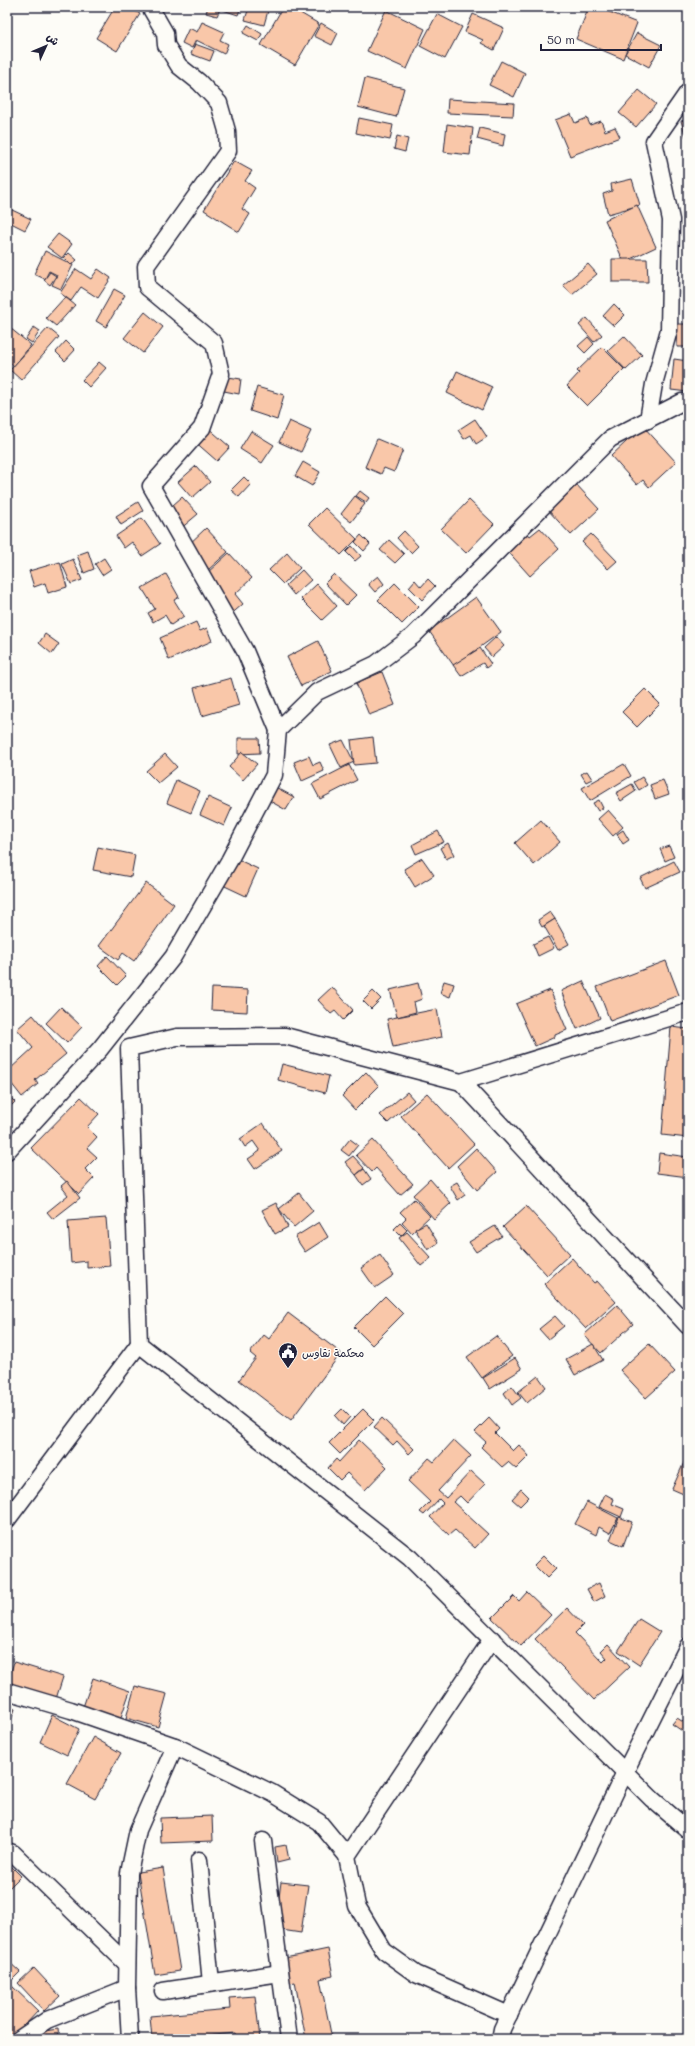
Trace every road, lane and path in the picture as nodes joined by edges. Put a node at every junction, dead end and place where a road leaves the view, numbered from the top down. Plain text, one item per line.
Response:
1 (150, 7) edge
2 (688, 92) edge
3 (688, 402) edge
4 (648, 420) junction
5 (278, 730) junction
6 (688, 1012) edge
7 (129, 1048) junction
8 (100, 1049) junction
9 (462, 1082) junction
10 (7, 1152) edge
11 (688, 1326) edge
12 (139, 1344) junction
13 (7, 1520) edge
14 (492, 1639) junction
15 (688, 1646) edge
16 (7, 1691) edge
17 (175, 1746) junction
18 (625, 1772) junction
19 (688, 1830) edge
20 (263, 1841) dead end
21 (7, 1852) edge
22 (347, 1856) junction
23 (199, 1860) dead end
24 (127, 1964) junction
25 (280, 1973) junction
26 (211, 1983) junction
27 (127, 1988) junction
28 (163, 1990) dead end
29 (509, 2015) junction
30 (19, 2039) edge
31 (130, 2039) edge
32 (289, 2039) edge
33 (500, 2039) edge

1 - 5 street
2 - 4 street
3 - 4 street
4 - 5 street
5 - 8 street
6 - 9 street
7 - 8 street
7 - 9 street
7 - 12 street
8 - 10 street
9 - 11 street
12 - 13 street
12 - 14 street
14 - 18 street
14 - 22 street
15 - 18 street
16 - 17 street
17 - 22 street
17 - 24 street
18 - 19 street
18 - 29 street
20 - 25 street
21 - 24 street
22 - 29 street
23 - 26 street
24 - 27 street
25 - 26 street
25 - 32 street
26 - 28 street
27 - 30 street
27 - 31 street
29 - 33 street

